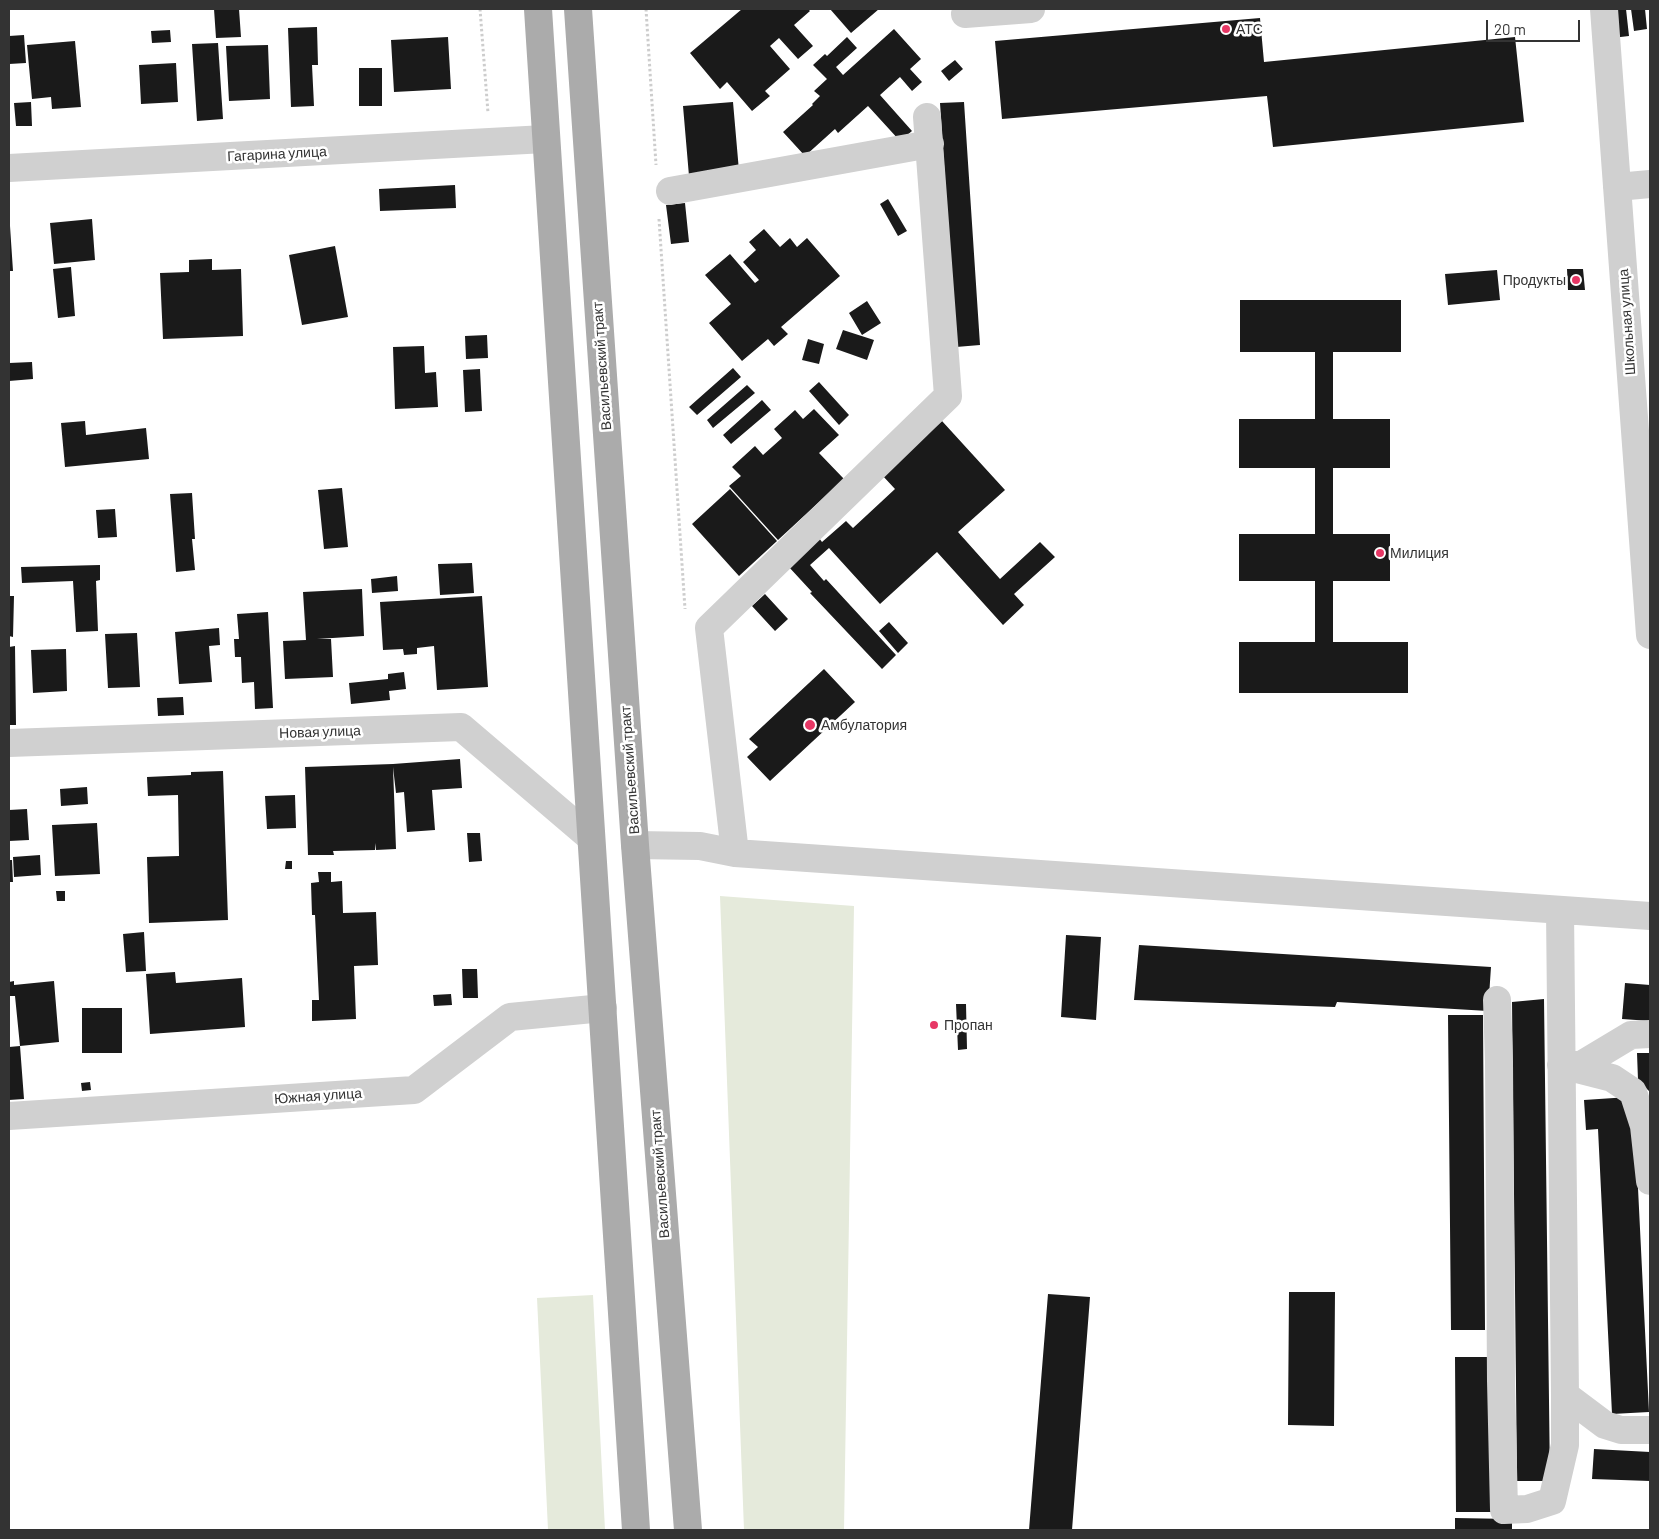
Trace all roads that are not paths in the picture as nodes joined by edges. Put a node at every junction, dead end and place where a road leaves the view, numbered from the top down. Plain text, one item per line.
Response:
1 (538, 9) edge
2 (578, 9) edge
3 (1031, 9) edge
4 (1604, 9) edge
5 (965, 14) dead end
6 (927, 117) dead end
7 (545, 138) junction
8 (930, 144) junction
9 (9, 168) edge
10 (663, 179) road end
11 (1650, 184) edge
12 (1617, 187) junction
13 (1650, 620) edge
14 (9, 743) edge
15 (590, 838) junction
16 (635, 845) junction
17 (735, 853) junction
18 (1560, 910) junction
19 (1650, 916) edge
20 (1496, 1000) dead end
21 (603, 1008) junction
22 (1650, 1034) edge
23 (1562, 1065) junction
24 (9, 1116) edge
25 (1650, 1181) edge
26 (1565, 1395) junction
27 (1650, 1430) edge
28 (636, 1530) edge
29 (688, 1530) edge

1 - 7 main road
2 - 16 main road, Васильевский тракт
3 - 5 street
4 - 12 street, Школьная улица
6 - 8 street
7 - 9 street, Гагарина улица
7 - 15 main road
8 - 10 street
8 - 17 street
11 - 12 street
12 - 13 street, Школьная улица
14 - 15 street, Новая улица
15 - 21 main road
16 - 17 street
16 - 29 main road, Васильевский тракт
17 - 18 street
18 - 19 street
18 - 23 street
20 - 26 street
21 - 24 street, Южная улица
21 - 28 main road
22 - 23 street
23 - 25 street
23 - 26 street
26 - 27 street

